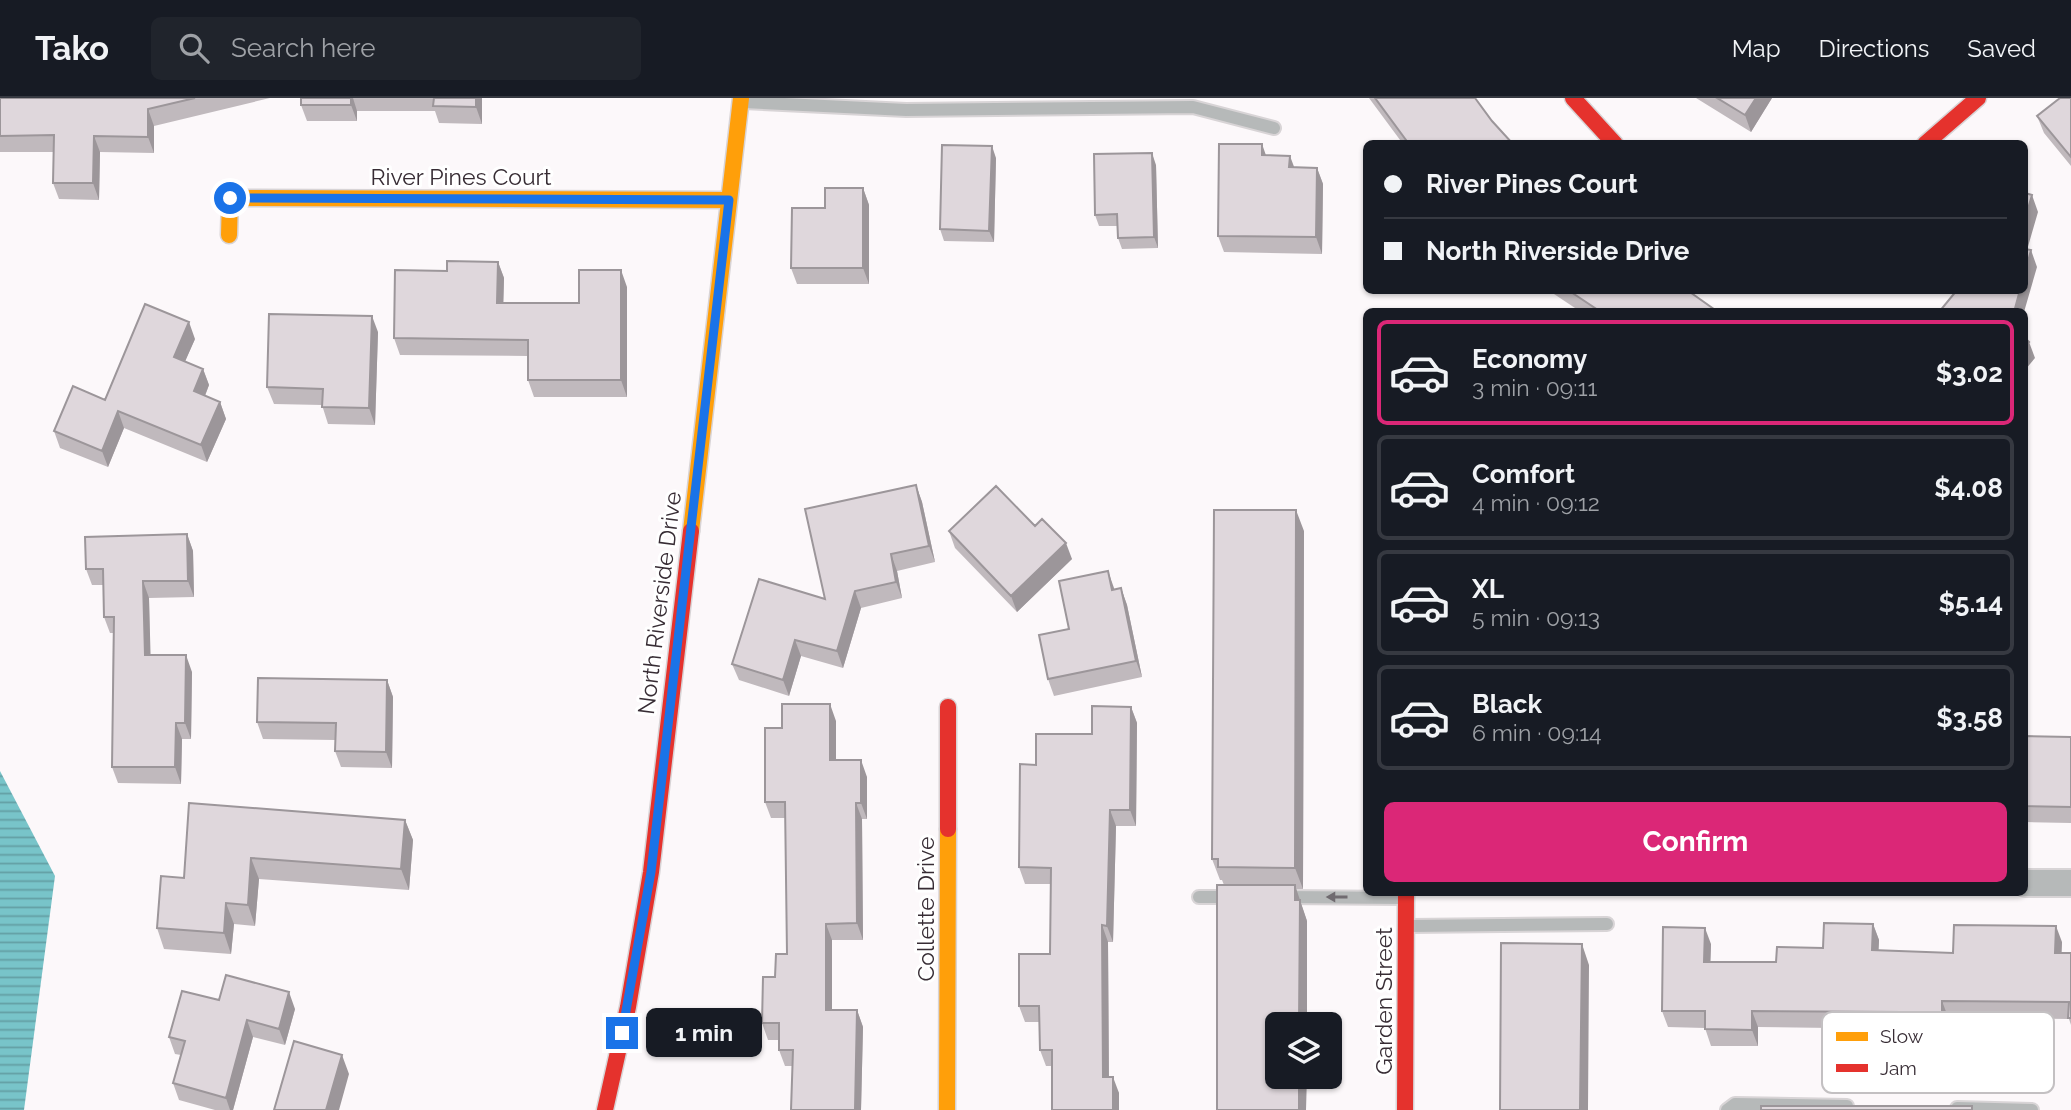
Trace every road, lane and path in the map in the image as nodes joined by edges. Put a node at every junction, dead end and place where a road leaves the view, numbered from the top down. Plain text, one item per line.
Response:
1 (1573, 98) edge
2 (1978, 98) edge
3 (741, 100) edge
4 (1273, 128) dead end
5 (1611, 140) edge
6 (1930, 140) edge
7 (729, 200) junction
8 (229, 235) dead end
9 (948, 707) dead end
10 (2028, 883) edge
11 (2071, 883) edge
12 (1363, 896) edge
13 (1406, 896) edge
14 (1199, 897) dead end
15 (1254, 897) edge
16 (1268, 897) edge
17 (1607, 923) dead end
18 (1406, 926) junction
19 (1856, 1106) edge
20 (1950, 1108) edge
21 (605, 1110) edge
22 (947, 1110) edge
23 (1405, 1110) edge
24 (1727, 1110) edge
25 (2032, 1110) edge

1 - 5 street
2 - 6 street
3 - 4 lane
3 - 7 street, North Riverside Drive
7 - 8 street, River Pines Court
7 - 21 street, North Riverside Drive
9 - 22 street, Collette Drive
10 - 11 street
12 -> 16 lane
13 - 18 street, Garden Street
14 - 15 lane
17 - 18 lane
18 - 23 street, Garden Street
19 - 24 lane
20 - 25 lane

